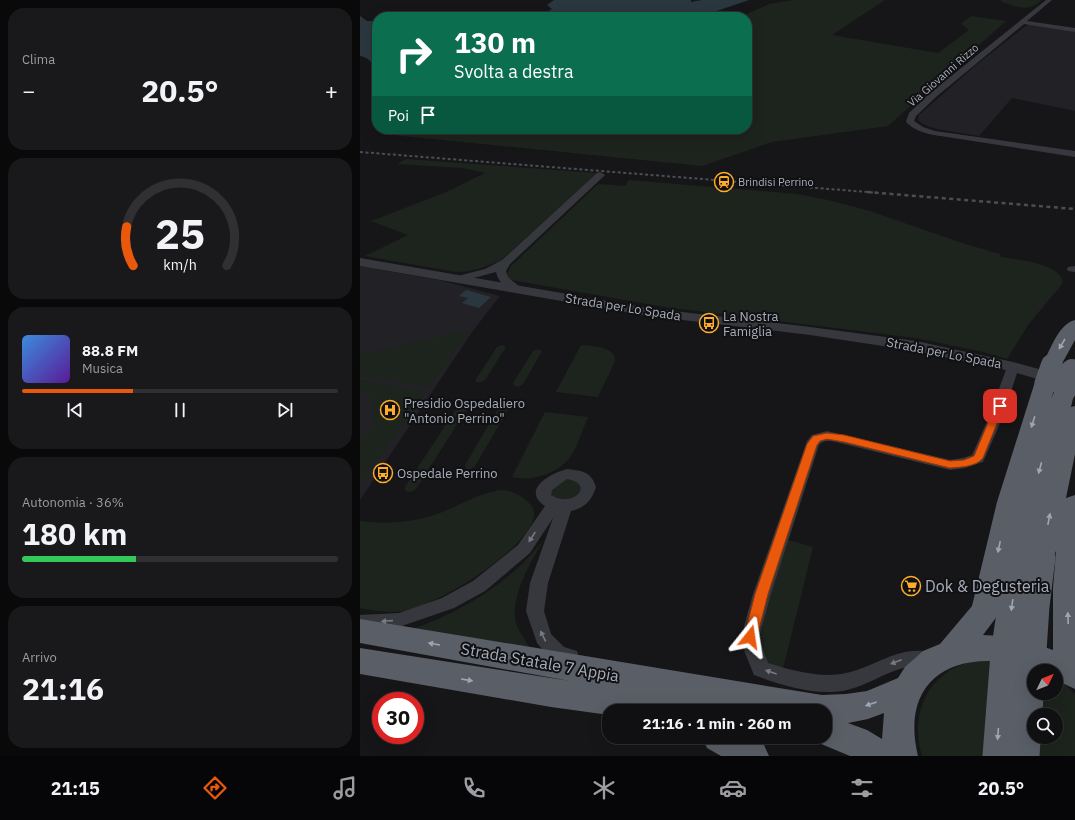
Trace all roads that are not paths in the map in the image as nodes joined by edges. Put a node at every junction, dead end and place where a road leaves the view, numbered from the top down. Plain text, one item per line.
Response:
1 (1049, 0) edge
2 (1023, 22) junction
3 (1075, 30) edge
4 (1075, 154) edge
5 (600, 175) dead end
6 (360, 262) edge
7 (503, 267) junction
8 (485, 277) junction
9 (516, 289) junction
10 (1075, 326) edge
11 (1013, 367) junction
12 (1064, 377) edge
13 (1075, 413) edge
14 (1075, 504) edge
15 (1031, 555) junction
16 (360, 622) edge
17 (360, 632) edge
18 (942, 657) junction
19 (360, 661) edge
20 (1072, 673) edge
21 (907, 689) junction
22 (721, 692) junction
23 (551, 693) junction
24 (602, 704) edge
25 (637, 704) edge
26 (832, 732) edge
27 (731, 744) edge
28 (752, 756) edge
29 (881, 756) edge
30 (901, 756) edge
31 (997, 756) edge
32 (1025, 756) edge

1 - 2 street, Via Giovanni Rizzo
2 - 3 street
2 - 4 street, Via Giovanni Rizzo
5 - 7 street
6 - 8 street, Strada per Lo Spada
7 - 8 street
7 - 9 street
8 - 9 street, Strada per Lo Spada
9 - 11 street, Strada per Lo Spada
10 -> 12 highway
11 - 12 street, Strada per Lo Spada
18 -> 11 street
12 -> 15 highway
12 -> 18 highway
15 -> 13 highway
20 -> 14 highway
15 -> 31 highway, bridge
15 - 32 highway, bridge
22 -> 16 street
22 -> 17 highway, Strada Statale 7 Appia
18 - 20 highway
18 - 21 highway
19 -> 23 highway, Strada Statale 7 Appia
21 -> 22 highway, Strada Statale 7 Appia
21 - 30 highway
23 - 24 highway
23 - 25 highway
26 - 29 highway
27 - 28 highway

